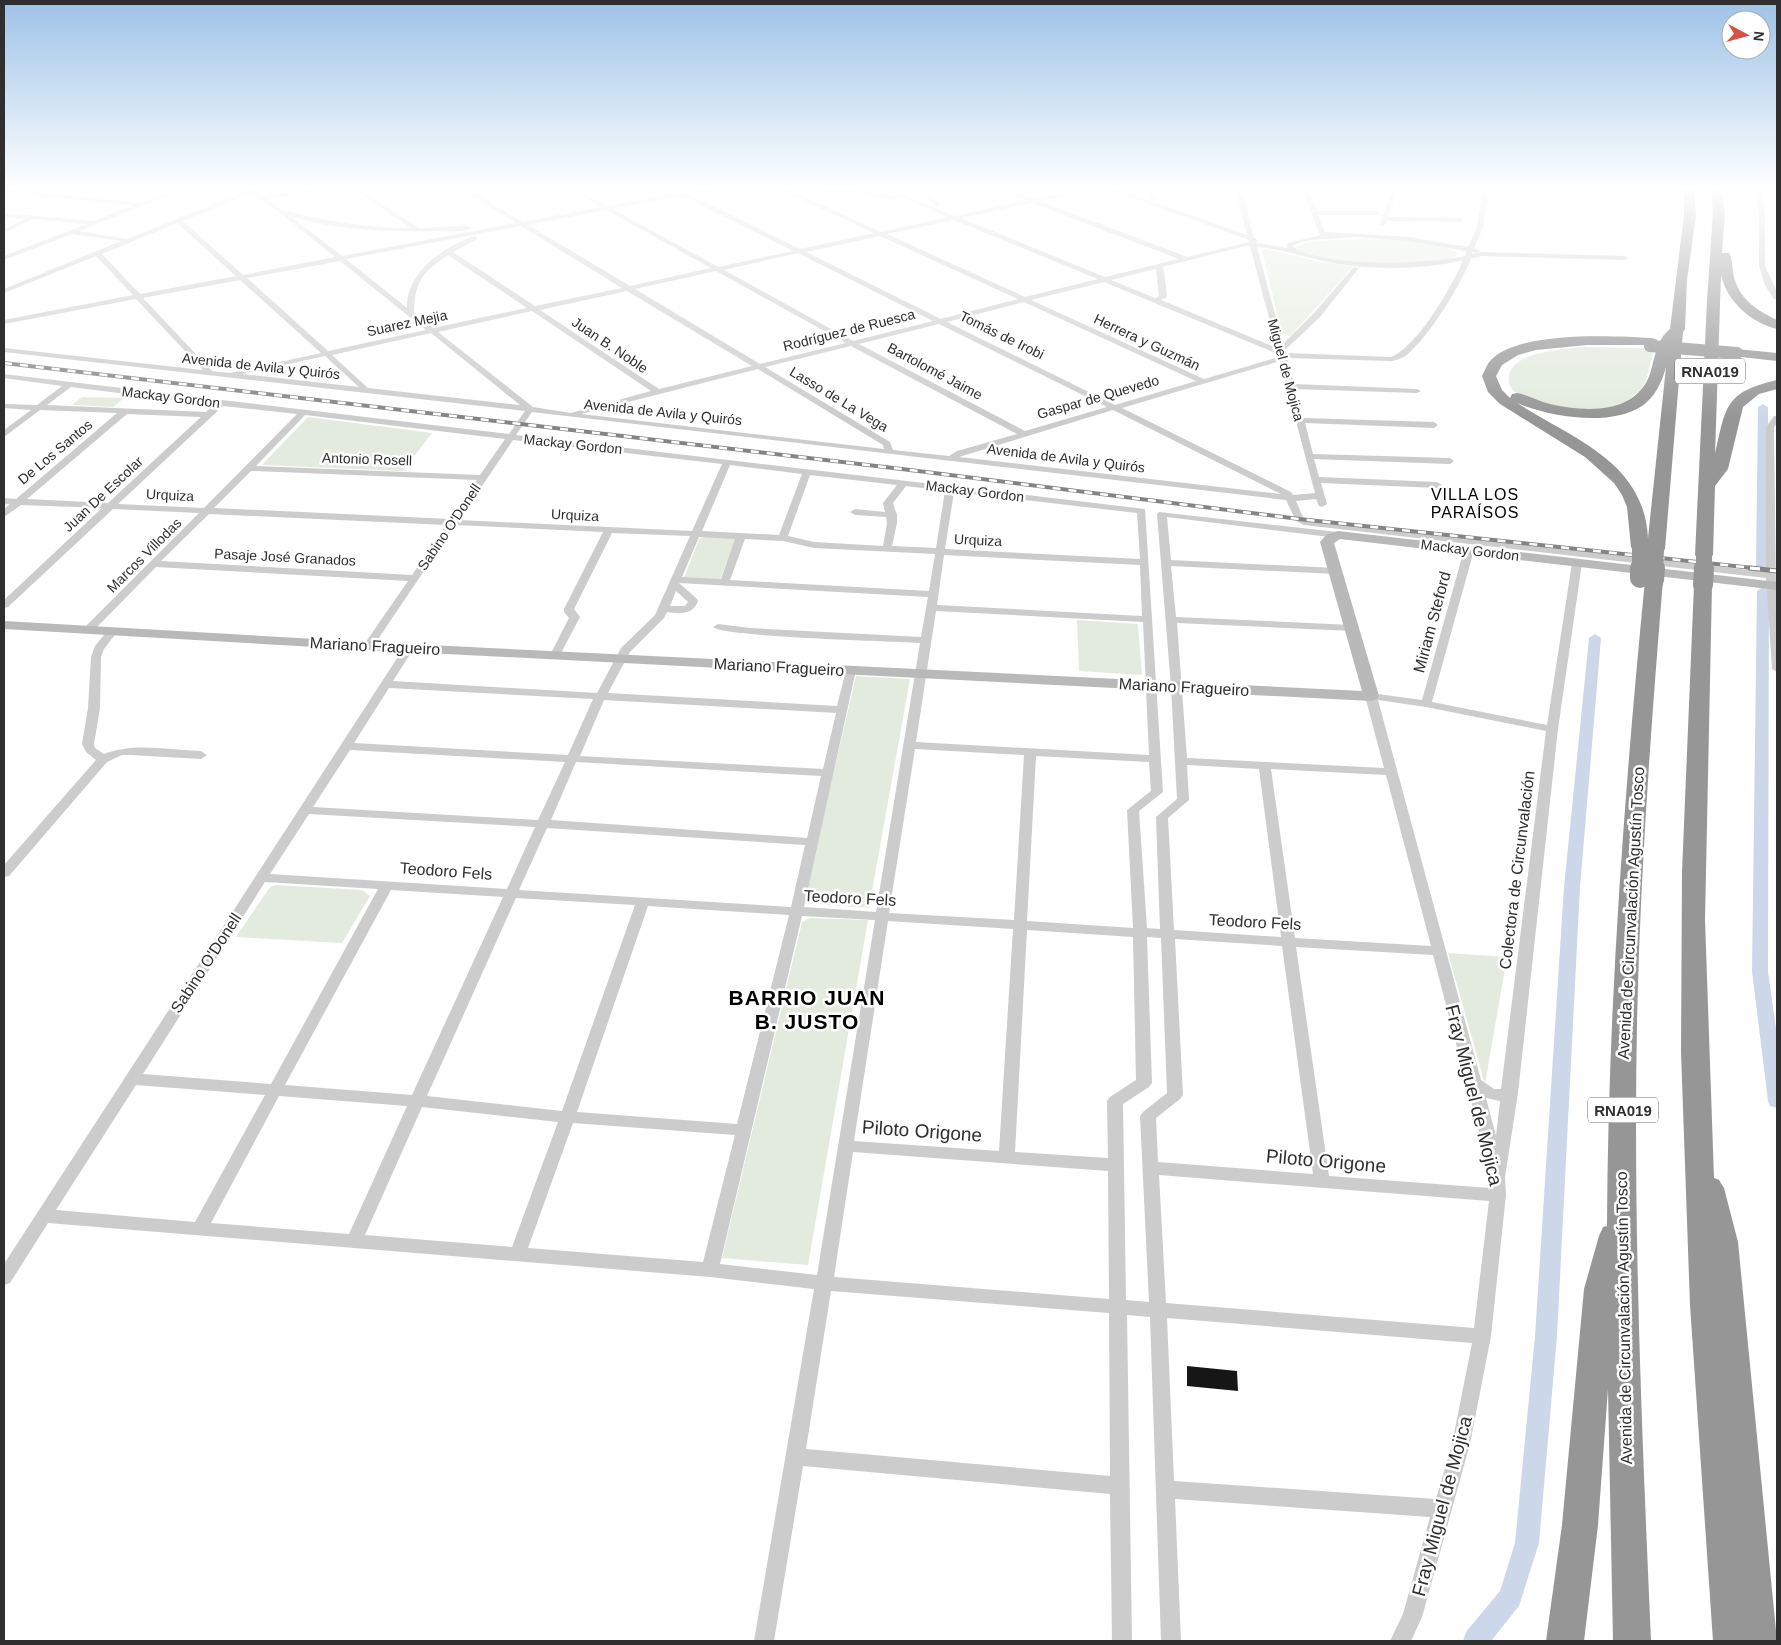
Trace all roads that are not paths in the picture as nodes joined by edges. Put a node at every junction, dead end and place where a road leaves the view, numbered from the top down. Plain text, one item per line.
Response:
1 (68, 265) edge
2 (108, 265) edge
3 (229, 265) edge
4 (300, 265) edge
5 (350, 265) edge
6 (430, 265) edge
7 (467, 265) edge
8 (589, 265) edge
9 (711, 265) edge
10 (733, 265) edge
11 (827, 265) edge
12 (947, 265) edge
13 (1073, 265) edge
14 (1163, 265) edge
15 (1258, 265) edge
16 (1351, 265) edge
17 (1369, 265) edge
18 (1457, 265) edge
19 (1465, 265) edge
20 (1683, 265) edge
21 (1715, 265) edge
22 (1725, 265) edge
23 (1762, 265) edge
24 (1158, 266) junction
25 (717, 268) junction
26 (1356, 268) junction
27 (1463, 269) junction
28 (242, 276) junction
29 (1107, 279) junction
30 (628, 288) junction
31 (4, 291) edge
32 (136, 296) junction
33 (1777, 297) edge
34 (1161, 298) junction
35 (1025, 300) junction
36 (1153, 301) junction
37 (534, 309) junction
38 (411, 314) junction
39 (4, 321) edge
40 (942, 321) junction
41 (1777, 325) edge
42 (1678, 329) junction
43 (432, 330) junction
44 (852, 343) junction
45 (1651, 344) junction
46 (4, 350) edge
47 (1737, 350) junction
48 (1777, 352) edge
49 (326, 353) junction
50 (1282, 353) junction
51 (1777, 357) edge
52 (758, 367) junction
53 (205, 374) junction
54 (4, 376) edge
55 (226, 376) junction
56 (1202, 381) junction
57 (68, 384) junction
58 (1777, 384) edge
59 (1291, 386) junction
60 (1417, 391) dead end
61 (367, 392) junction
62 (658, 392) junction
63 (221, 403) junction
64 (4, 406) edge
65 (1116, 406) junction
66 (38, 408) junction
67 (530, 409) junction
68 (125, 412) junction
69 (303, 413) junction
70 (209, 415) junction
71 (568, 415) junction
72 (1777, 418) edge
73 (1300, 420) junction
74 (1434, 425) dead end
75 (4, 434) edge
76 (1024, 434) junction
77 (511, 438) junction
78 (889, 451) junction
79 (1309, 456) junction
80 (951, 459) junction
81 (1450, 461) dead end
82 (727, 462) junction
83 (249, 468) junction
84 (807, 471) junction
85 (483, 478) junction
86 (1316, 480) junction
87 (904, 482) junction
88 (1438, 485) dead end
89 (950, 488) junction
90 (1706, 489) junction
91 (1291, 498) junction
92 (1321, 499) joint
93 (4, 501) edge
94 (18, 502) junction
95 (110, 506) junction
96 (206, 511) junction
97 (855, 512) dead end
98 (4, 514) edge
99 (892, 514) junction
100 (452, 523) junction
101 (1323, 528) junction
102 (609, 530) junction
103 (696, 534) junction
104 (1338, 535) junction
105 (741, 536) junction
106 (783, 538) junction
107 (1648, 548) junction
108 (887, 549) junction
109 (1469, 550) junction
110 (940, 551) junction
111 (1774, 552) edge
112 (1144, 562) junction
113 (1166, 563) junction
114 (1577, 563) junction
115 (154, 564) junction
116 (1336, 571) junction
117 (414, 578) junction
118 (676, 583) junction
119 (1773, 583) edge
120 (724, 584) junction
121 (934, 594) junction
122 (4, 605) edge
123 (665, 608) junction
124 (932, 608) junction
125 (1148, 619) junction
126 (1172, 620) junction
127 (4, 625) edge
128 (718, 627) dead end
129 (1352, 628) junction
130 (88, 630) junction
131 (112, 632) junction
132 (927, 640) junction
133 (368, 646) junction
134 (409, 648) junction
135 (555, 655) junction
136 (620, 658) junction
137 (1777, 669) edge
138 (850, 670) junction
139 (922, 674) junction
140 (386, 684) junction
141 (1151, 686) junction
142 (1177, 687) junction
143 (601, 695) junction
144 (1371, 696) junction
145 (1426, 704) junction
146 (842, 710) junction
147 (1552, 729) junction
148 (910, 745) junction
149 (346, 746) junction
150 (1030, 752) junction
151 (201, 755) dead end
152 (102, 759) junction
153 (572, 759) junction
154 (1155, 759) junction
155 (1181, 761) junction
156 (1264, 765) junction
157 (1392, 772) junction
158 (827, 773) junction
159 (305, 810) junction
160 (544, 823) junction
161 (811, 842) junction
162 (4, 872) edge
163 (261, 878) junction
164 (387, 885) junction
165 (513, 893) junction
166 (643, 901) junction
167 (796, 912) junction
168 (883, 917) junction
169 (1020, 925) junction
170 (1140, 933) junction
171 (1168, 935) junction
172 (1289, 942) junction
173 (1438, 951) junction
174 (132, 1079) junction
175 (1472, 1081) junction
176 (275, 1090) junction
177 (1510, 1093) junction
178 (418, 1101) junction
179 (568, 1116) junction
180 (743, 1130) junction
181 (1697, 1145) junction
182 (846, 1146) junction
183 (1007, 1157) junction
184 (1116, 1165) junction
185 (1152, 1168) junction
186 (1322, 1181) junction
187 (1498, 1188) junction
188 (1622, 1208) junction
189 (44, 1216) junction
190 (199, 1229) junction
191 (354, 1242) junction
192 (516, 1255) junction
193 (710, 1270) junction
194 (4, 1278) edge
195 (824, 1283) junction
196 (1118, 1306) junction
197 (1158, 1309) junction
198 (1482, 1336) junction
199 (795, 1457) junction
200 (1120, 1486) junction
201 (1165, 1489) junction
202 (1442, 1509) junction
203 (764, 1641) edge
204 (1122, 1641) edge
205 (1171, 1641) edge
206 (1400, 1641) edge
207 (1565, 1641) edge
208 (1632, 1641) edge
209 (1732, 1641) edge
210 (1760, 1641) edge

1 - 31 street
2 - 32 street
3 - 28 street
4 - 28 street
5 - 38 street
6 - 38 street
7 - 37 street, Juan B. Noble
8 - 30 street, Lasso de La Vega
9 - 25 street, Bartolomé Jaime
10 - 25 street, Suarez Mejia
11 - 40 street, Tomás de Irobi
12 - 35 street, Herrera y Guzmán
13 - 29 street
14 - 24 street, Rodríguez de Ruesca
15 - 50 street, Miguel de Mojica
16 - 26 street
17 - 26 street
18 - 27 street
19 - 27 street
20 - 42 highway, Avenida de Circunvalación Agustín Tosco / RNA019
21 - 90 highway, RNA019
22 - 41 highway
23 - 33 street
24 - 29 street, Rodríguez de Ruesca
24 - 34 street
25 - 30 street, Suarez Mejia
25 - 44 street, Bartolomé Jaime
26 - 50 street
27 - 50 street
28 - 32 street
28 - 49 street
29 - 34 street
29 - 35 street, Rodríguez de Ruesca
29 - 36 street
30 - 37 street, Suarez Mejia
30 - 52 street, Lasso de La Vega
32 - 39 street
32 - 53 street
34 - 36 street
34 - 50 street
35 - 40 street, Rodríguez de Ruesca
35 - 56 street, Herrera y Guzmán
36 - 50 street
37 - 43 street, Suarez Mejia
37 - 62 street, Juan B. Noble
38 - 43 street
40 - 44 street, Rodríguez de Ruesca
40 - 65 street, Tomás de Irobi
42 - 45 highway
42 - 107 highway, Avenida de Circunvalación Agustín Tosco / RNA019
43 - 49 street, Suarez Mejia
43 - 67 street
44 - 52 street, Rodríguez de Ruesca
44 - 76 street, Bartolomé Jaime
45 - 47 highway, bridge
45 - 107 highway
46 - 53 street, Avenida de Avila y Quirós
47 - 48 highway
47 - 51 highway
49 - 55 street, Suarez Mejia
49 - 61 street
50 - 56 street, Gaspar de Quevedo
50 - 59 street, Miguel de Mojica
52 - 62 street, Rodríguez de Ruesca
52 - 78 street, Lasso de La Vega
53 - 55 street, Avenida de Avila y Quirós
54 - 57 street, Mackay Gordon
55 - 61 street, Avenida de Avila y Quirós
56 - 65 street, Gaspar de Quevedo
57 - 63 street, Mackay Gordon
57 - 66 street
58 - 90 highway
59 - 60 street
59 - 73 street, Miguel de Mojica
61 - 67 street, Avenida de Avila y Quirós
62 - 71 street, Rodríguez de Ruesca
63 - 69 street, Mackay Gordon
63 - 70 street, Juan De Escolar
64 - 66 street
65 - 76 street, Gaspar de Quevedo
65 - 91 street, Tomás de Irobi
66 - 68 street
66 - 75 street
67 - 71 street, Avenida de Avila y Quirós
67 - 77 street, Sabino O'Donell
68 - 70 street
68 - 94 street, De Los Santos
69 - 77 street, Mackay Gordon
69 - 83 street, Marcos Villodas
70 - 95 street, Juan De Escolar
71 - 78 street, Avenida de Avila y Quirós
72 - 111 street
73 - 74 street
73 - 79 street, Miguel de Mojica
76 - 80 street, Gaspar de Quevedo
77 - 82 street, Mackay Gordon
77 - 85 street, Sabino O'Donell
78 - 80 street, Avenida de Avila y Quirós
79 - 81 street
79 - 86 street, Miguel de Mojica
80 - 91 street, Avenida de Avila y Quirós
82 - 84 street, Mackay Gordon
82 - 103 street
83 - 85 street, Antonio Rosell
83 - 96 street, Marcos Villodas
84 - 87 street, Mackay Gordon
84 - 106 street
85 - 100 street, Sabino O'Donell
86 - 88 street
86 - 92 street, Miguel de Mojica
87 - 89 street, Mackay Gordon
87 - 99 street
89 - 110 street
89 - 112 street, Mackay Gordon
90 - 181 highway, RNA019, bridge
91 - 92 street, Avenida de Avila y Quirós
91 - 101 street
93 - 94 street, Urquiza
94 - 95 street, Urquiza
94 - 98 street, De Los Santos
95 - 96 street, Urquiza
95 - 122 street, Juan De Escolar
96 - 100 street, Urquiza
96 - 115 street, Marcos Villodas
97 - 99 street
99 - 108 street
100 - 102 street, Urquiza
100 - 117 street, Sabino O'Donell
101 - 104 street, Mackay Gordon
101 - 113 street, Mackay Gordon
101 - 119 street
102 - 103 street, Urquiza
102 - 135 street
103 - 105 street, Urquiza
103 - 118 street
104 - 109 main road, Mackay Gordon
104 - 116 main road
105 - 106 street, Urquiza
105 - 120 street
106 - 108 street, Urquiza
107 - 188 highway, Avenida de Circunvalación Agustín Tosco / RNA019, bridge
108 - 110 street, Urquiza
109 - 114 main road, Mackay Gordon
109 - 145 street, Miriam Steford
110 - 112 street, Urquiza
110 - 121 street
111 - 119 street
112 - 125 street
113 - 116 street
113 - 126 street
114 - 119 main road, Mackay Gordon
114 - 147 street, Colectora de Circunvalación
115 - 117 street, Pasaje José Granados
115 - 130 street, Marcos Villodas
116 - 129 main road
117 - 133 street, Sabino O'Donell
118 - 120 street
118 - 123 street
118 - 123 street
119 - 137 street
120 - 121 street
121 - 124 street
123 - 136 street
124 - 125 street
124 - 132 street
125 - 141 street
126 - 129 street
126 - 142 street
127 - 130 main road, Mariano Fragueiro
128 - 132 street
129 - 144 main road
130 - 131 main road, Mariano Fragueiro
131 - 133 main road, Mariano Fragueiro
131 - 152 street
132 - 139 street
133 - 134 main road, Mariano Fragueiro
134 - 135 main road, Mariano Fragueiro
134 - 140 street, Sabino O'Donell
135 - 136 main road, Mariano Fragueiro
136 - 138 main road, Mariano Fragueiro
136 - 143 street
138 - 139 main road, Mariano Fragueiro
138 - 146 street
139 - 141 main road, Mariano Fragueiro
139 - 148 street
140 - 143 street
140 - 149 street, Sabino O'Donell
141 - 142 main road, Mariano Fragueiro
141 - 154 street
142 - 144 main road, Mariano Fragueiro
142 - 155 street
143 - 146 street
143 - 153 street
144 - 145 street, Mariano Fragueiro
144 - 157 street, Fray Miguel de Mojica
145 - 147 street, Mariano Fragueiro
146 - 158 street
147 - 177 street, Colectora de Circunvalación
148 - 150 street
148 - 168 street
149 - 153 street
149 - 159 street, Sabino O'Donell
150 - 154 street
150 - 169 street
151 - 152 street
152 - 162 street
153 - 158 street
153 - 160 street
154 - 170 street
155 - 156 street
155 - 171 street
156 - 157 street
156 - 172 street
157 - 173 street, Fray Miguel de Mojica
158 - 161 street
159 - 160 street
159 - 163 street, Sabino O'Donell
160 - 161 street
160 - 165 street
161 - 167 street
163 - 164 street, Teodoro Fels
163 - 174 street, Sabino O'Donell
164 - 165 street, Teodoro Fels
164 - 176 street
165 - 166 street, Teodoro Fels
165 - 178 street
166 - 167 street, Teodoro Fels
166 - 179 street
167 - 168 street, Teodoro Fels
167 - 180 street
168 - 169 street, Teodoro Fels
168 - 182 street
169 - 170 street, Teodoro Fels
169 - 183 street
170 - 171 street, Teodoro Fels
170 - 184 street
171 - 172 street, Teodoro Fels
171 - 185 street
172 - 173 street, Teodoro Fels
172 - 186 street
173 - 175 street, Fray Miguel de Mojica
174 - 176 street
174 - 189 street, Sabino O'Donell
175 - 177 street
175 - 187 street, Fray Miguel de Mojica
176 - 178 street
176 - 190 street
177 - 187 street, Colectora de Circunvalación
178 - 179 street
178 - 191 street
179 - 180 street
179 - 192 street
180 - 193 street
181 - 209 highway, RNA019
181 - 210 highway
182 - 183 street, Piloto Origone
182 - 195 street
183 - 184 street, Piloto Origone
184 - 196 street
185 - 186 street, Piloto Origone
185 - 197 street
186 - 187 street, Piloto Origone
187 - 198 street, Fray Miguel de Mojica
188 - 207 highway
188 - 208 highway, Avenida de Circunvalación Agustín Tosco / RNA019
189 - 190 street
189 - 194 street, Sabino O'Donell
190 - 191 street
191 - 192 street
192 - 193 street
193 - 195 street
195 - 196 street
195 - 199 street
196 - 197 street
196 - 200 street
197 - 198 street
197 - 201 street
198 - 202 street, Fray Miguel de Mojica
199 - 200 street
199 - 203 street
200 - 204 street
201 - 202 street
201 - 205 street
202 - 206 street, Fray Miguel de Mojica

